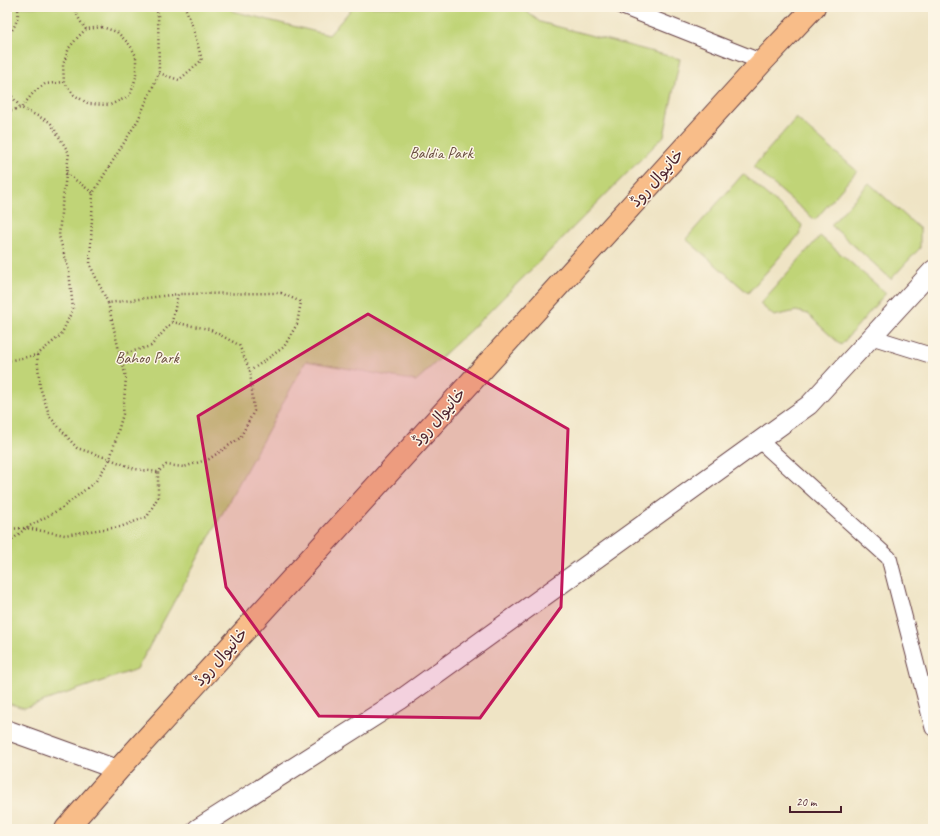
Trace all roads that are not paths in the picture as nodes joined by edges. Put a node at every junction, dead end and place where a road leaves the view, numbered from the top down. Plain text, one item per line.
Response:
1 (623, 7) edge
2 (814, 7) edge
3 (762, 62) junction
4 (933, 270) edge
5 (872, 337) junction
6 (933, 356) edge
7 (760, 441) junction
8 (933, 728) edge
9 (7, 730) edge
10 (118, 770) junction
11 (66, 829) edge
12 (197, 829) edge

1 - 3 street
2 - 3 highway, خانیوال روڈ
3 - 10 highway, خانیوال روڈ
4 - 5 street
5 - 6 street
5 - 7 street
7 - 8 street
7 - 12 street
9 - 10 street
10 - 11 highway, خانیوال روڈ

